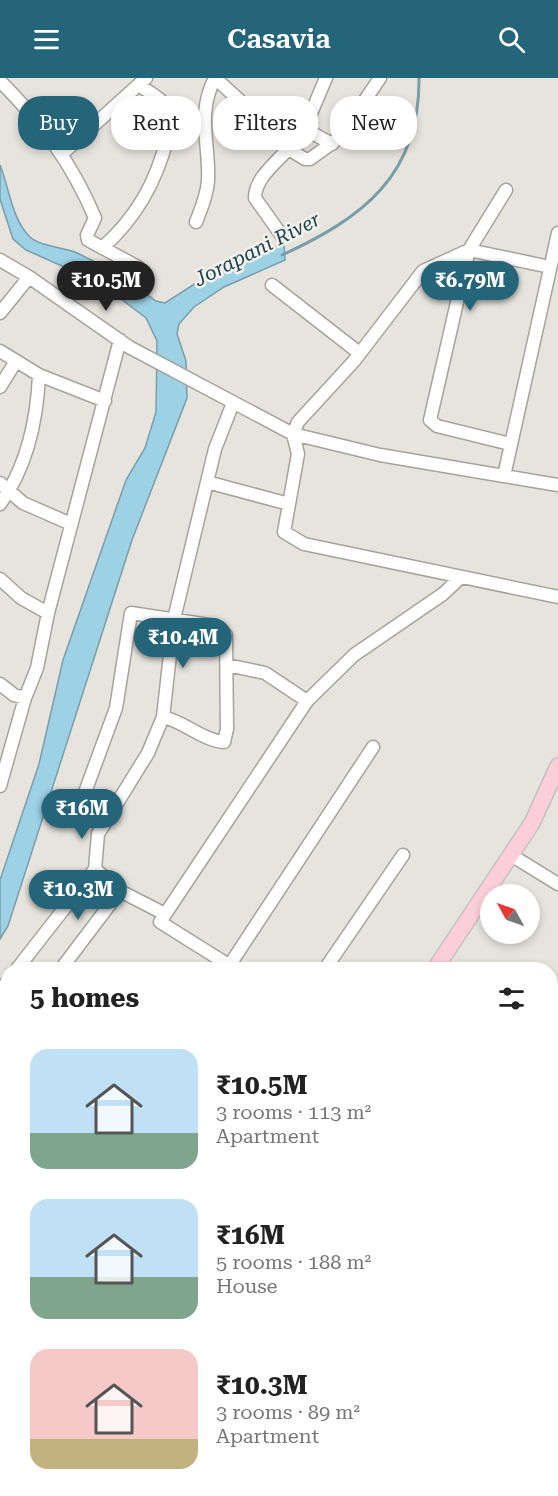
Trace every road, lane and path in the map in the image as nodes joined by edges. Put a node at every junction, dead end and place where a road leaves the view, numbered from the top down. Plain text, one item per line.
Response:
1 (215, 78) edge
2 (326, 78) edge
3 (380, 78) edge
4 (0, 81) edge
5 (142, 81) edge
6 (235, 96) edge
7 (368, 96) edge
8 (330, 143) edge
9 (330, 145) edge
10 (287, 150) edge
11 (290, 150) edge
12 (63, 153) junction
13 (506, 190) dead end
14 (196, 222) dead end
15 (558, 233) edge
16 (282, 236) dead end
17 (102, 248) junction
18 (469, 250) junction
19 (0, 260) edge
20 (138, 267) dead end
21 (550, 267) junction
22 (29, 277) junction
23 (272, 285) dead end
24 (0, 313) edge
25 (124, 343) junction
26 (0, 351) edge
27 (358, 352) junction
28 (16, 361) junction
29 (39, 375) junction
30 (0, 387) edge
31 (105, 401) junction
32 (233, 403) junction
33 (293, 434) junction
34 (510, 444) junction
35 (504, 476) junction
36 (207, 482) junction
37 (558, 486) edge
38 (5, 487) edge
39 (0, 504) edge
40 (289, 504) junction
41 (71, 524) junction
42 (460, 578) junction
43 (0, 579) edge
44 (558, 597) edge
45 (48, 613) junction
46 (174, 619) junction
47 (226, 665) junction
48 (0, 684) edge
49 (25, 698) junction
50 (307, 700) junction
51 (163, 717) junction
52 (373, 747) dead end
53 (558, 766) edge
54 (0, 786) edge
55 (77, 814) dead end
56 (403, 855) dead end
57 (511, 855) junction
58 (94, 869) junction
59 (558, 884) edge
60 (120, 891) junction
61 (165, 914) junction
62 (22, 962) edge
63 (66, 962) edge
64 (223, 962) edge
65 (236, 962) edge
66 (330, 962) edge
67 (440, 962) edge

1 - 6 street
1 - 14 street
2 - 8 street
3 - 7 street
4 - 12 street
5 - 12 street
5 - 17 street
9 - 11 street
10 - 16 street
12 - 17 street
13 - 18 street
15 - 21 street
17 - 20 street
18 - 21 street
18 - 27 street
18 - 34 street
19 - 22 street
21 - 34 street
22 - 24 street
22 - 25 street
23 - 27 street
25 - 31 street
25 - 32 street
26 - 28 street
27 - 33 street
28 - 29 street
28 - 30 street
29 - 31 street
29 - 38 street
31 - 41 street
32 - 33 street
32 - 36 street
33 - 35 street
33 - 40 street
34 - 35 street
35 - 37 street
36 - 40 street
36 - 46 street
38 - 39 street
38 - 41 street
40 - 42 street
41 - 45 street
42 - 44 street
42 - 50 street
43 - 45 street
45 - 49 street
46 - 47 street
46 - 51 street
46 - 55 street
47 - 50 street
47 - 51 street
48 - 49 street
49 - 54 street
50 - 61 street
51 - 58 street
52 - 65 street
53 - 57 main road
56 - 66 street
57 - 59 street
57 - 67 main road
58 - 60 street
58 - 62 street
60 - 61 street
60 - 63 street
61 - 64 street

